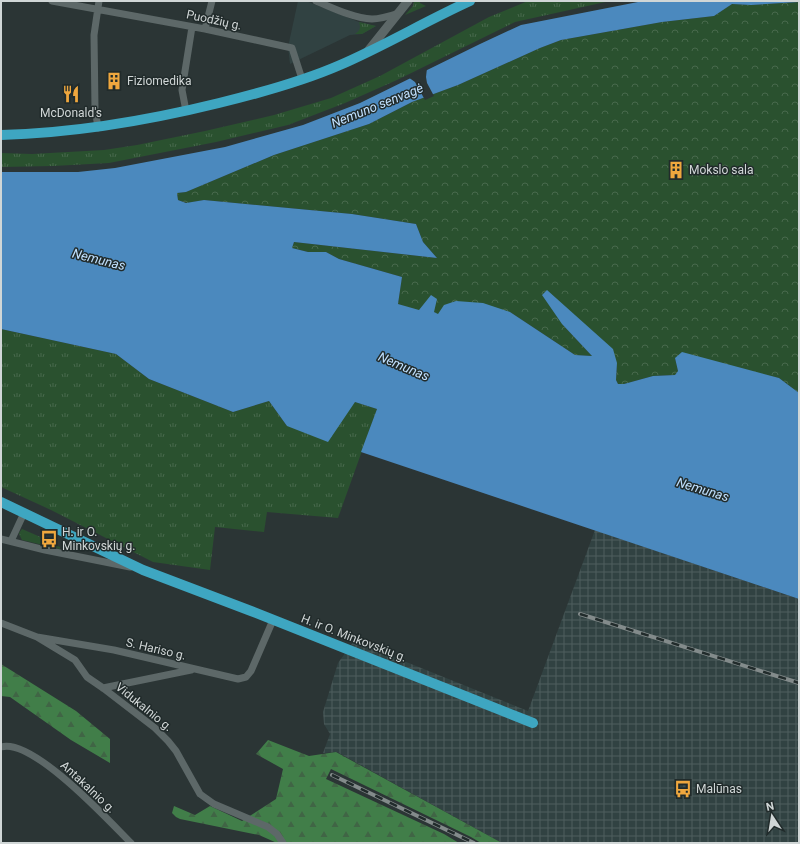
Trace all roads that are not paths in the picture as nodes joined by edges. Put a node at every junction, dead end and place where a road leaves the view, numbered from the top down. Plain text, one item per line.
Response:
1 (52, 1) edge
2 (99, 1) edge
3 (212, 1) edge
4 (316, 1) edge
5 (408, 1) edge
6 (470, 1) edge
7 (97, 10) junction
8 (400, 13) junction
9 (192, 27) junction
10 (205, 29) junction
11 (368, 52) junction
12 (302, 79) junction
13 (186, 111) junction
14 (98, 128) junction
15 (1, 134) edge
16 (1, 502) edge
17 (24, 513) junction
18 (1, 539) edge
19 (11, 541) junction
20 (142, 569) junction
21 (273, 620) junction
22 (1, 623) edge
23 (37, 637) junction
24 (194, 669) junction
25 (103, 688) junction
26 (533, 723) dead end
27 (3, 747) edge
28 (131, 843) edge
29 (283, 843) edge

1 - 7 street, Puodžių g.
2 - 7 street
3 - 10 street
4 - 8 street
5 - 8 street
6 - 11 main road
7 - 9 street, Puodžių g.
7 - 14 street
8 - 11 street
9 - 10 street, Puodžių g.
9 - 13 street
10 - 12 street, Puodžių g.
11 - 12 main road
12 - 13 main road
13 - 14 main road
14 - 15 main road
16 - 17 main road, H. ir O. Minkovskių g.
17 - 19 street
17 - 20 main road, H. ir O. Minkovskių g.
18 - 19 street, H. ir O. Minkovskių g.
19 - 20 street, H. ir O. Minkovskių g.
20 - 21 main road, H. ir O. Minkovskių g.
21 - 24 street, S. Hariso g.
21 - 26 main road, H. ir O. Minkovskių g.
22 - 23 street, S. Hariso g.
23 - 24 street, S. Hariso g.
23 - 25 street, Vidukalnio g.
24 - 25 street
25 - 29 street, Vidukalnio g.
27 - 28 street, Antakalnio g.

